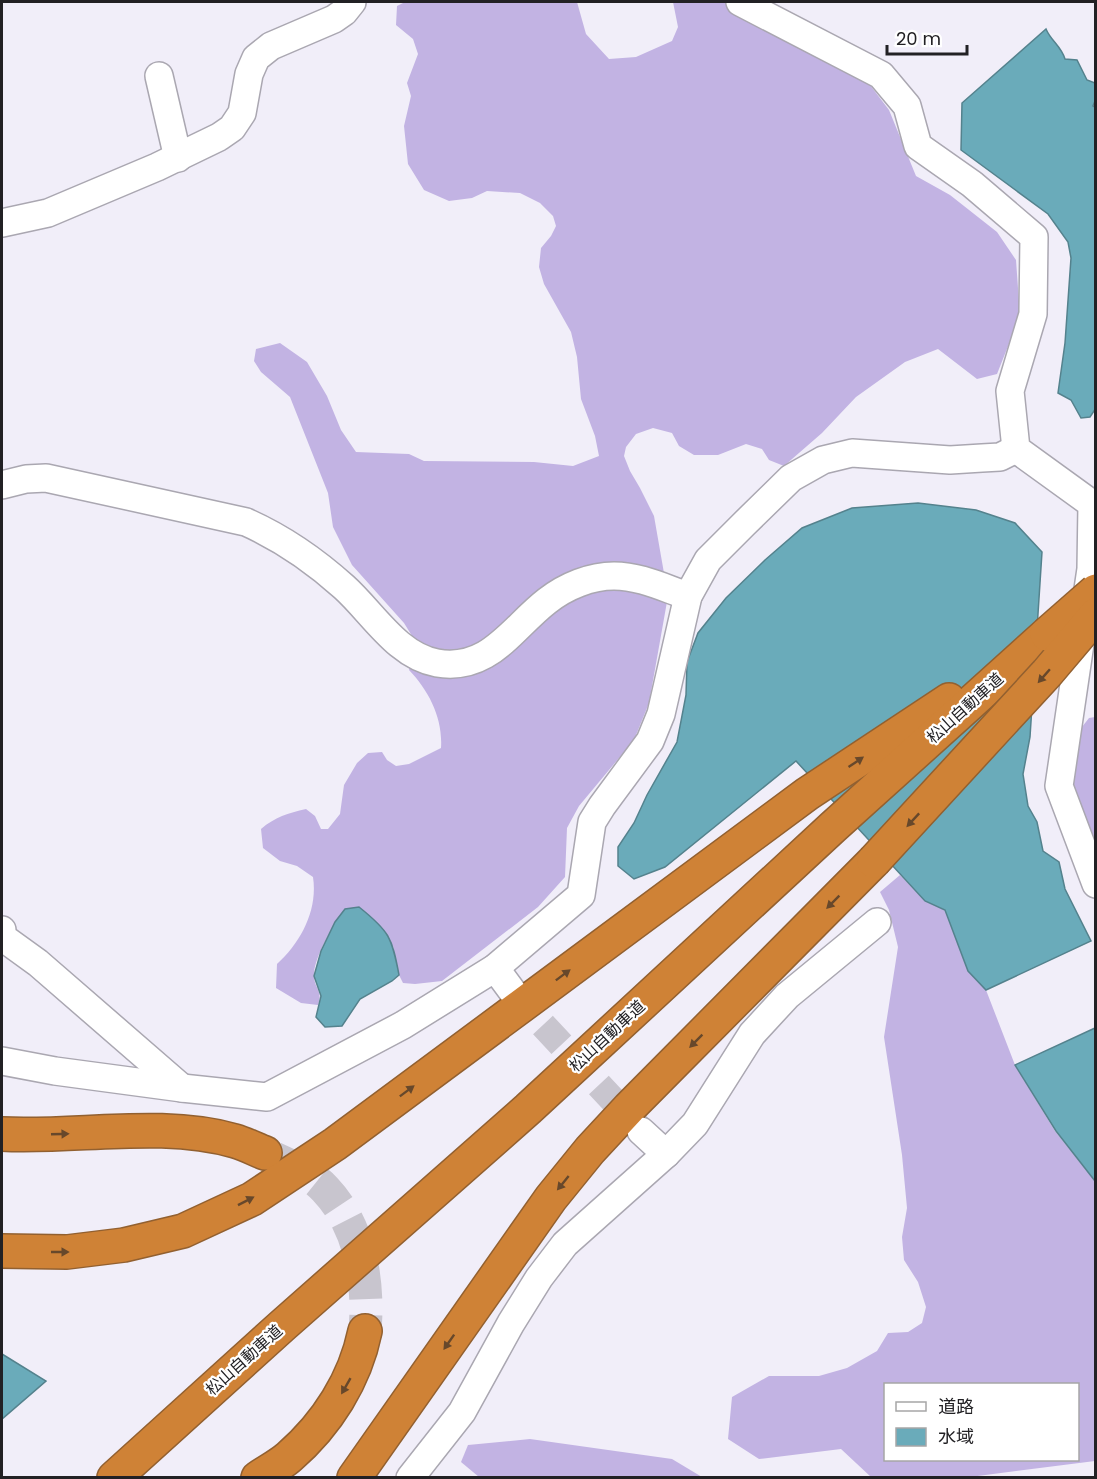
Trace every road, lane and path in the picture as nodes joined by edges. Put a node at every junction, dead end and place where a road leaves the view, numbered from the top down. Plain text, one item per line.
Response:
1 (352, 2) edge
2 (740, 2) edge
3 (159, 76) dead end
4 (178, 158) junction
5 (2, 223) edge
6 (1016, 449) junction
7 (2, 485) edge
8 (1095, 591) edge
9 (688, 596) junction
10 (1095, 615) edge
11 (1047, 634) junction
12 (1095, 668) edge
13 (1073, 694) junction
14 (1095, 884) edge
15 (877, 922) dead end
16 (2, 930) edge
17 (495, 968) junction
18 (515, 995) tunnel mouth
19 (2, 1061) edge
20 (182, 1088) junction
21 (641, 1131) tunnel mouth
22 (2, 1134) edge
23 (265, 1153) tunnel mouth
24 (666, 1154) junction
25 (2, 1251) edge
26 (365, 1331) tunnel mouth
27 (114, 1478) edge
28 (258, 1478) edge
29 (354, 1478) edge
30 (410, 1478) edge

1 - 4 street
2 - 6 street
3 - 4 street
4 - 5 street
6 - 9 street
6 - 13 street
7 - 9 street
8 - 11 highway, 松山自動車道, bridge
9 - 17 street
10 -> 29 highway, bridge
25 -> 11 highway
11 - 27 highway, 松山自動車道
12 - 13 street
13 - 14 street
15 - 24 street
16 - 20 street
17 - 18 street
17 - 20 street
19 - 20 street
21 - 24 street
22 -> 23 highway
24 - 30 street
26 -> 28 highway

